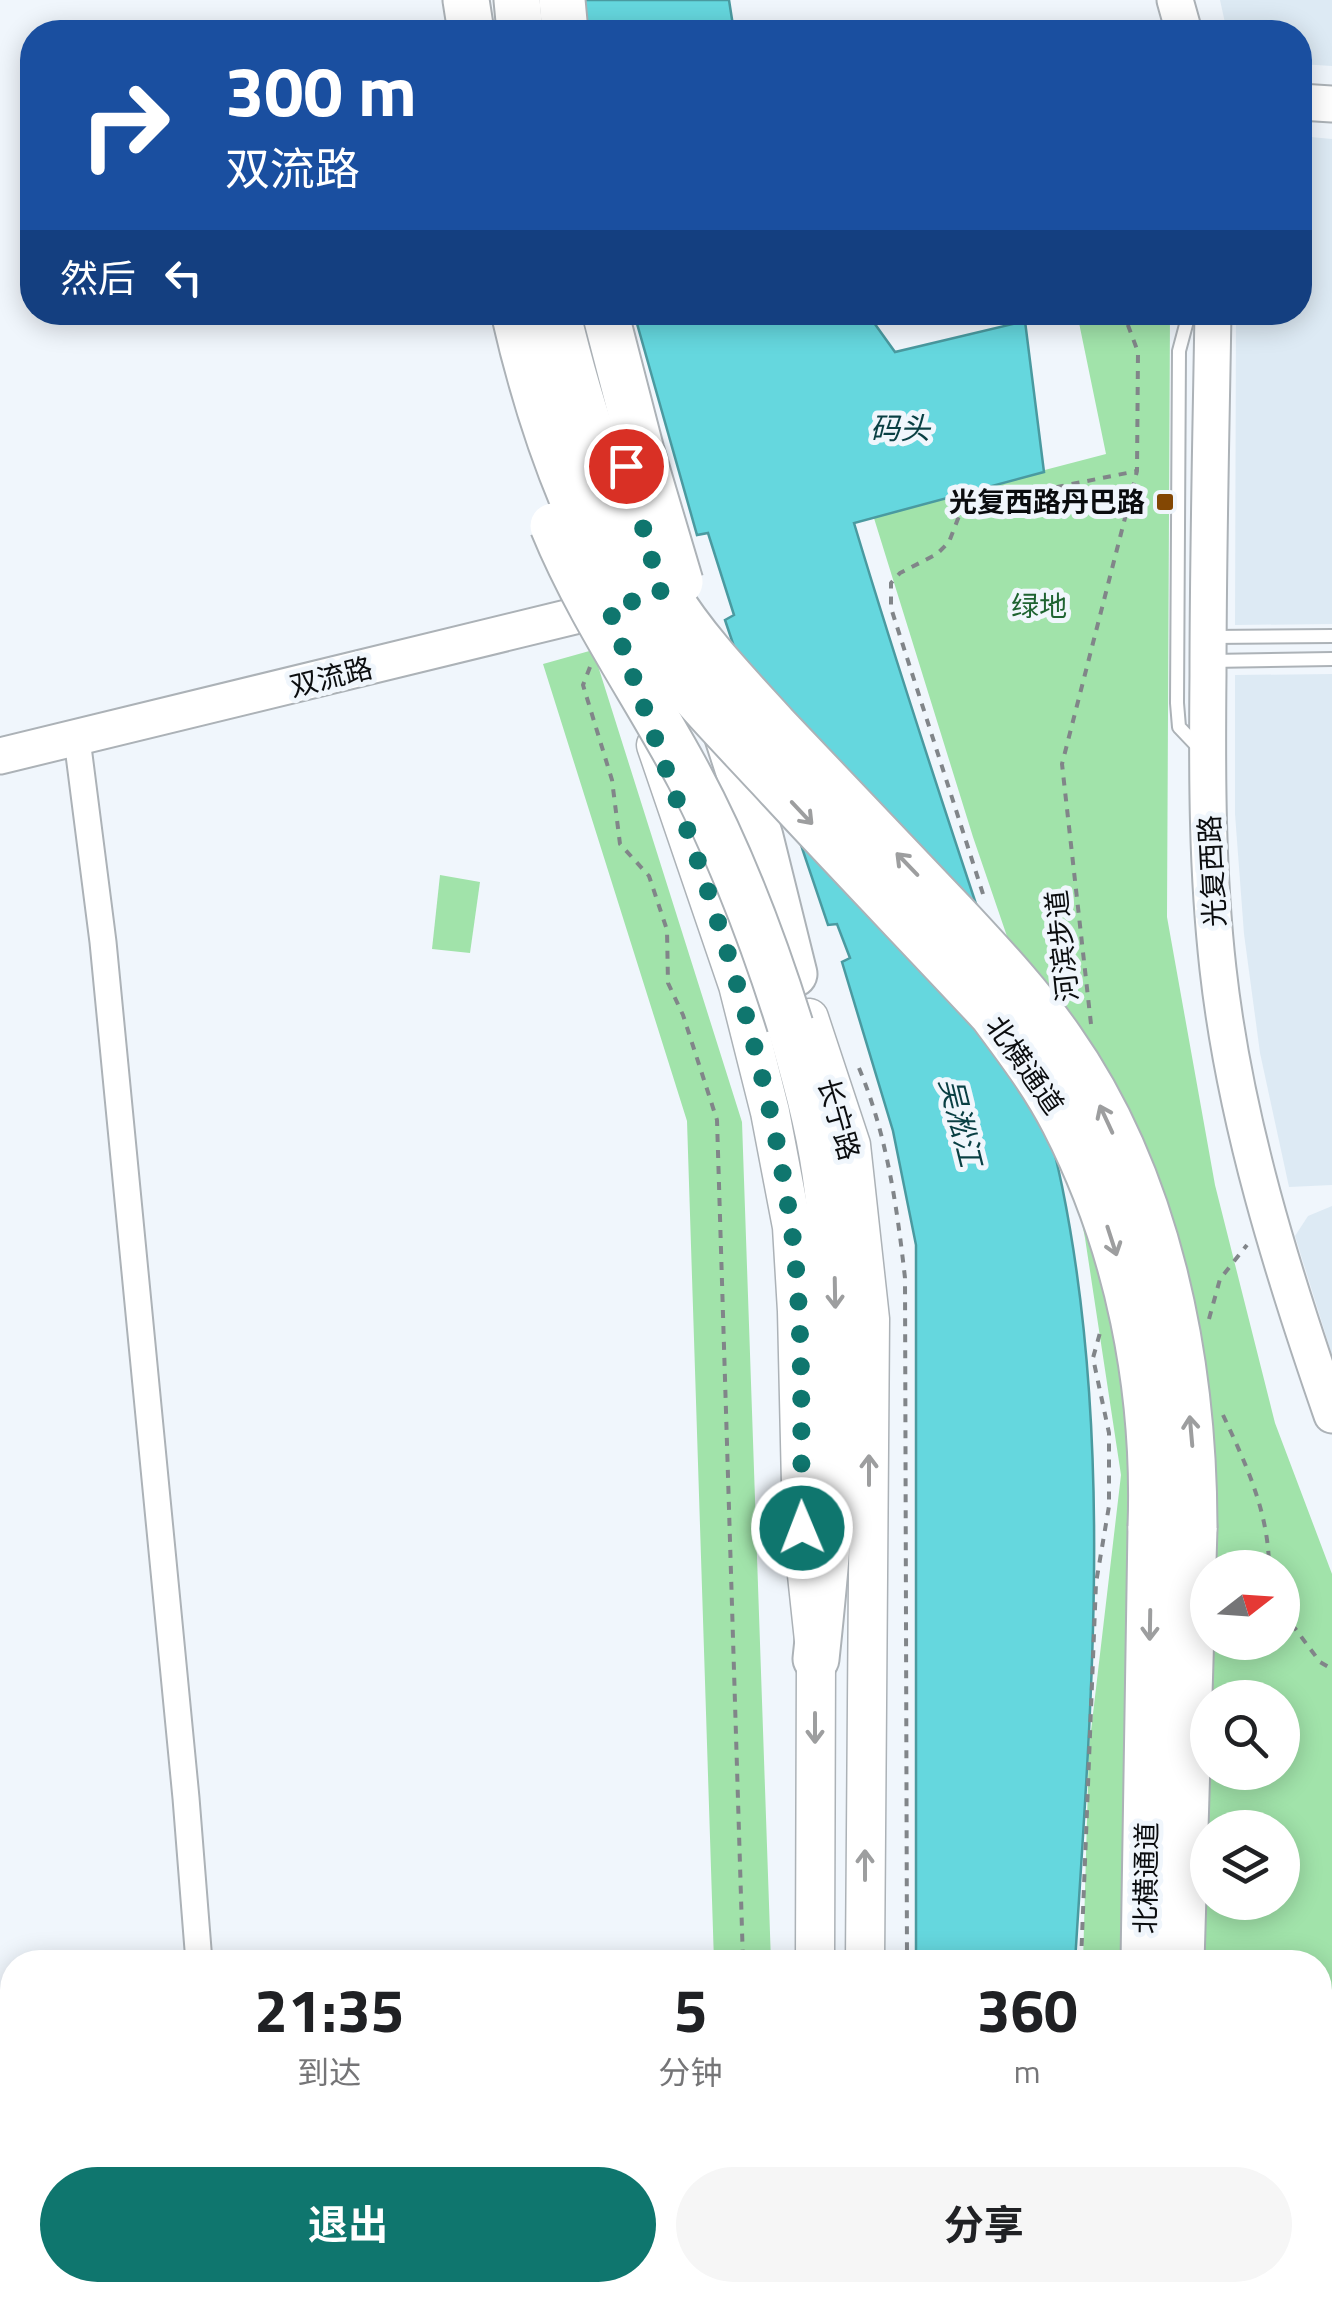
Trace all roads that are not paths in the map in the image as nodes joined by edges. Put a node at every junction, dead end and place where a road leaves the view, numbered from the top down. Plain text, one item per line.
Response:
1 (497, 325) edge
2 (518, 325) edge
3 (534, 325) edge
4 (561, 325) edge
5 (569, 325) edge
6 (586, 325) edge
7 (607, 325) edge
8 (1186, 325) edge
9 (1211, 325) edge
10 (594, 444) junction
11 (1193, 546) junction
12 (661, 593) junction
13 (609, 608) junction
14 (1332, 636) edge
15 (1208, 649) junction
16 (1332, 660) edge
17 (77, 739) junction
18 (0, 756) edge
19 (1208, 757) junction
20 (794, 974) junction
21 (1332, 1415) edge
22 (1173, 1528) junction
23 (816, 1660) junction
24 (198, 1950) edge
25 (815, 1950) edge
26 (865, 1950) edge
27 (1145, 1950) edge
28 (1181, 1950) edge

1 -> 23 highway, bridge
2 -> 22 highway, 北横通道, bridge
3 - 13 main road
4 - 10 highway, 北横通道, bridge
5 - 10 highway, bridge
6 - 12 main road, 长宁路
7 - 20 highway, bridge
8 - 11 lane
9 - 11 street, 光复西路
22 -> 10 highway, 北横通道, bridge
11 - 15 street, 光复西路
11 - 19 lane
12 - 13 street, 双流路
12 - 20 main road, 长宁路
13 - 17 street, 双流路
13 - 23 main road
14 - 15 lane
15 - 16 lane
15 - 19 street, 光复西路
17 - 18 street, 双流路
17 - 24 street
19 - 21 street, 光复西路
26 -> 20 main road, 长宁路
22 -> 27 highway, 北横通道
22 - 28 highway, 北横通道
23 -> 25 main road

